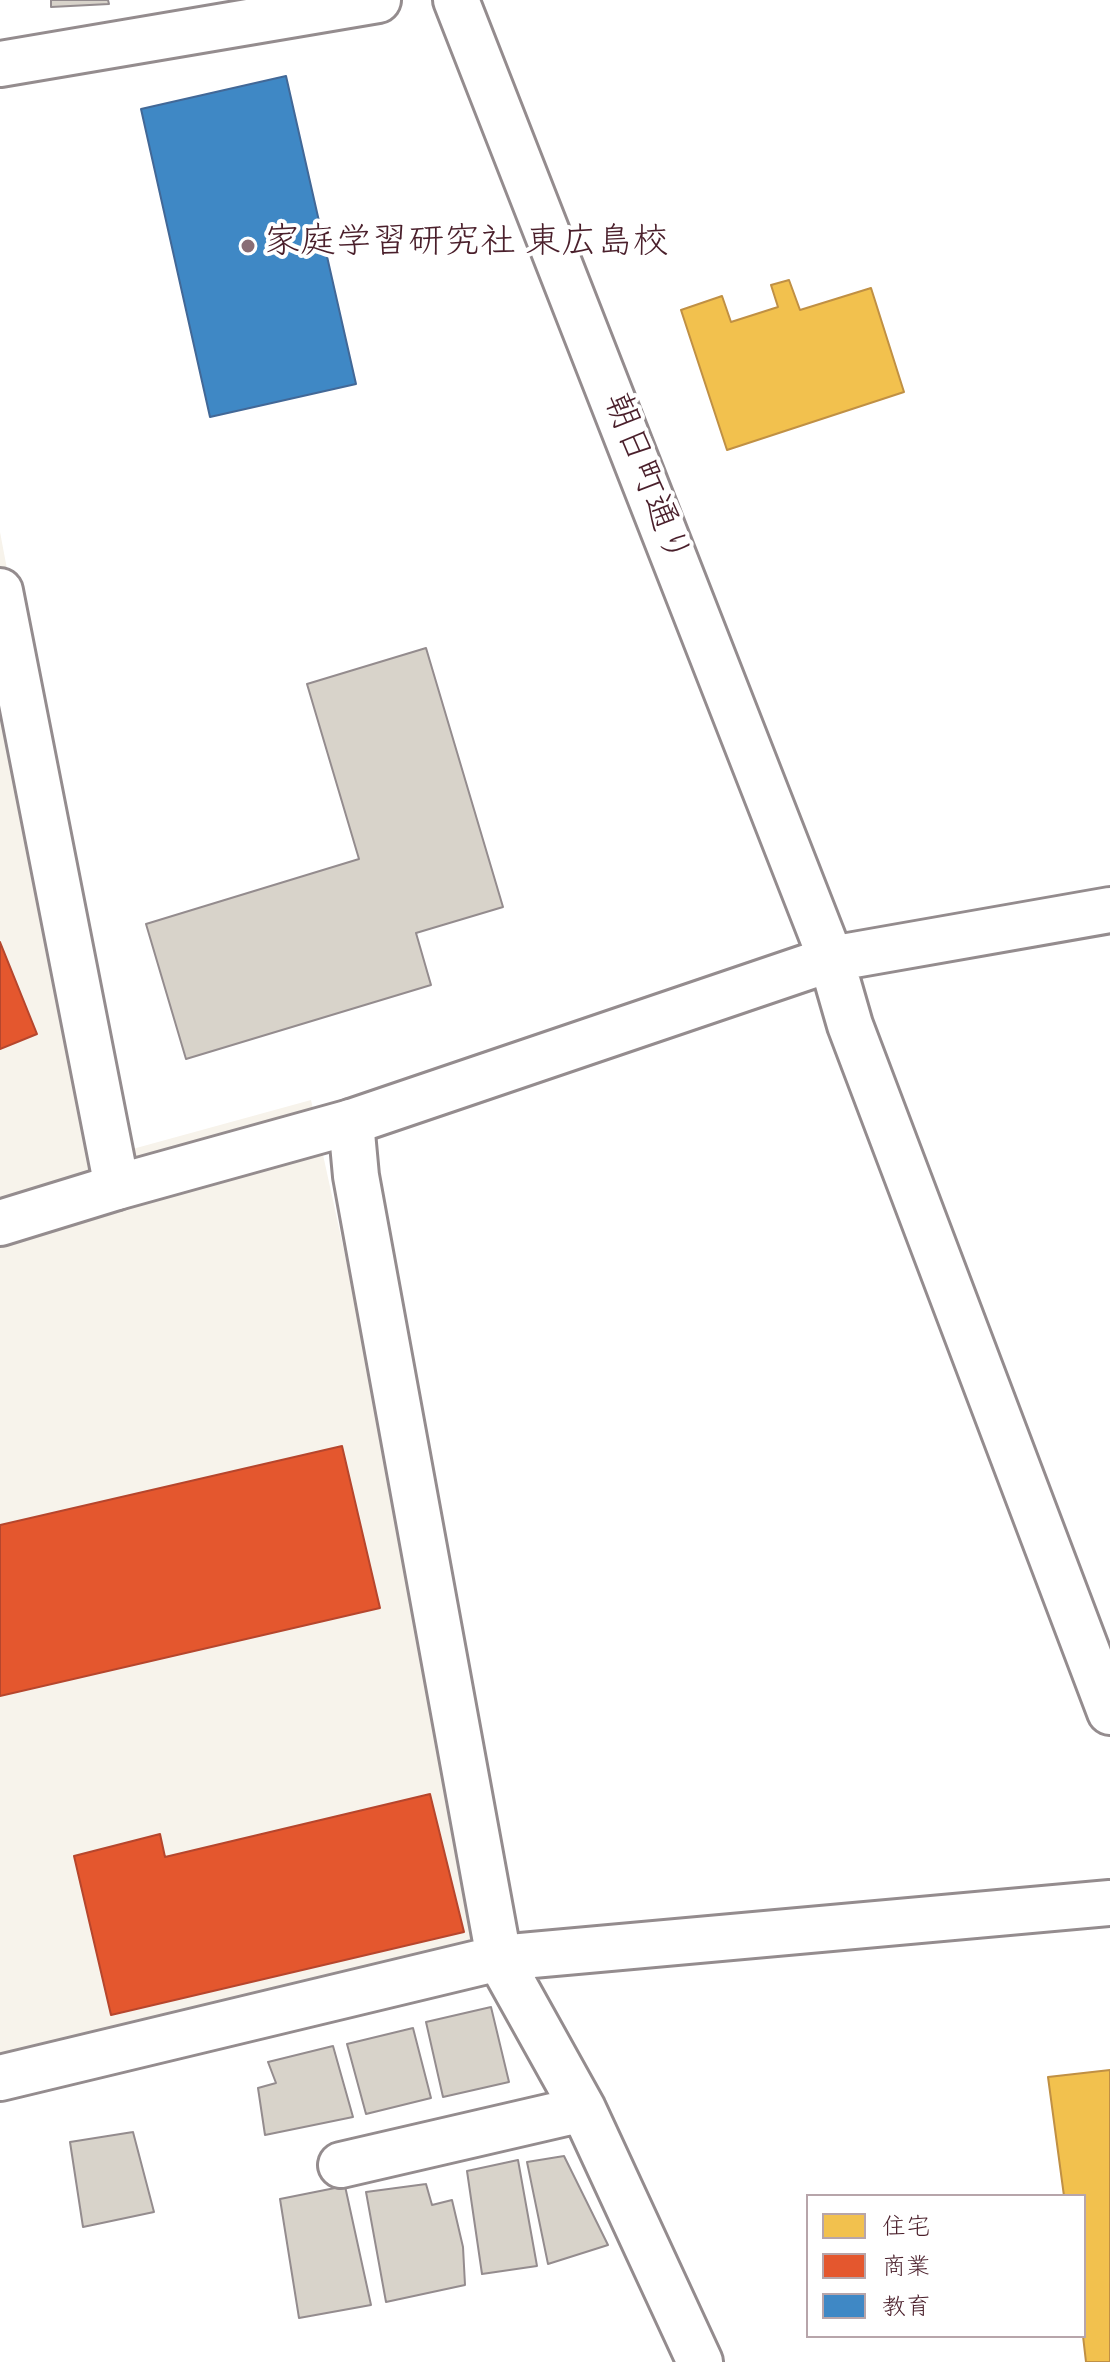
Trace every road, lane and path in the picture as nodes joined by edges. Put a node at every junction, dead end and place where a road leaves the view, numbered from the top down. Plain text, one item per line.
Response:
1 (378, 0) edge
2 (456, 0) edge
3 (0, 64) edge
4 (0, 591) edge
5 (1110, 910) edge
6 (831, 959) junction
7 (351, 1122) junction
8 (117, 1187) junction
9 (0, 1223) edge
10 (1110, 1712) edge
11 (1110, 1903) edge
12 (499, 1958) junction
13 (0, 2078) edge
14 (583, 2109) junction
15 (341, 2165) dead end
16 (700, 2362) edge

1 - 3 street
2 - 6 street, 朝日町通り
4 - 8 street
5 - 6 street
6 - 7 street
6 - 10 street, 朝日町通り
7 - 8 street
7 - 12 street
8 - 9 street
11 - 12 street
12 - 13 street
12 - 14 street
14 - 15 street
14 - 16 street

